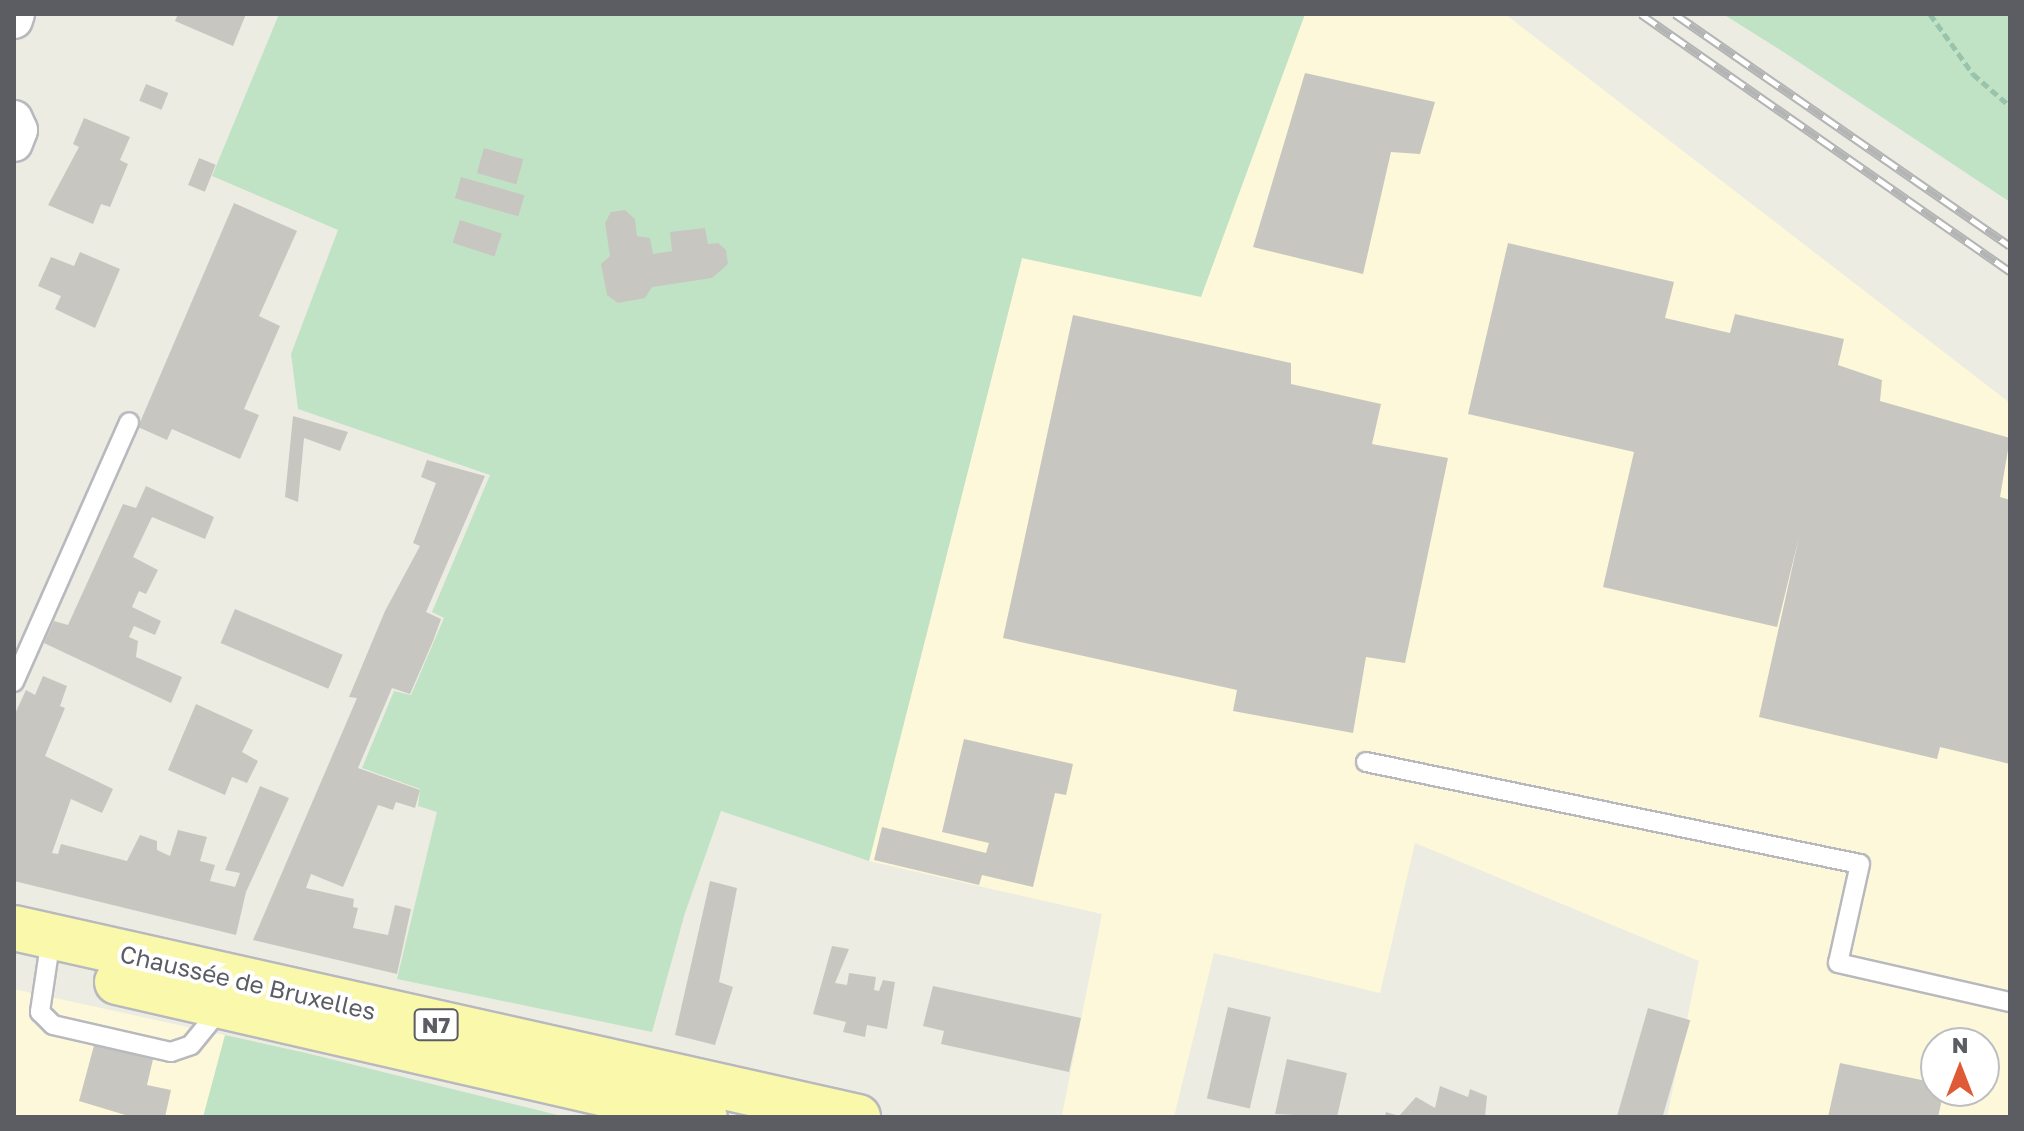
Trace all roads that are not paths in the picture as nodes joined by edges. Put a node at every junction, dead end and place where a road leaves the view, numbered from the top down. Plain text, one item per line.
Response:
1 (16, 14) edge
2 (14, 20) edge
3 (14, 119) edge
4 (14, 143) edge
5 (129, 422) dead end
6 (14, 682) edge
7 (1366, 762) dead end
8 (32, 947) edge
9 (225, 993) junction
10 (2010, 1002) edge
11 (705, 1117) edge
12 (858, 1117) edge

1 - 2 street
3 - 4 street
5 - 6 lane
7 - 10 lane
8 - 9 main road, Chaussée de Bruxelles / N7
8 - 9 lane
9 - 11 main road, Chaussée de Bruxelles / N7
9 - 12 main road, Chaussée de Bruxelles / N7

